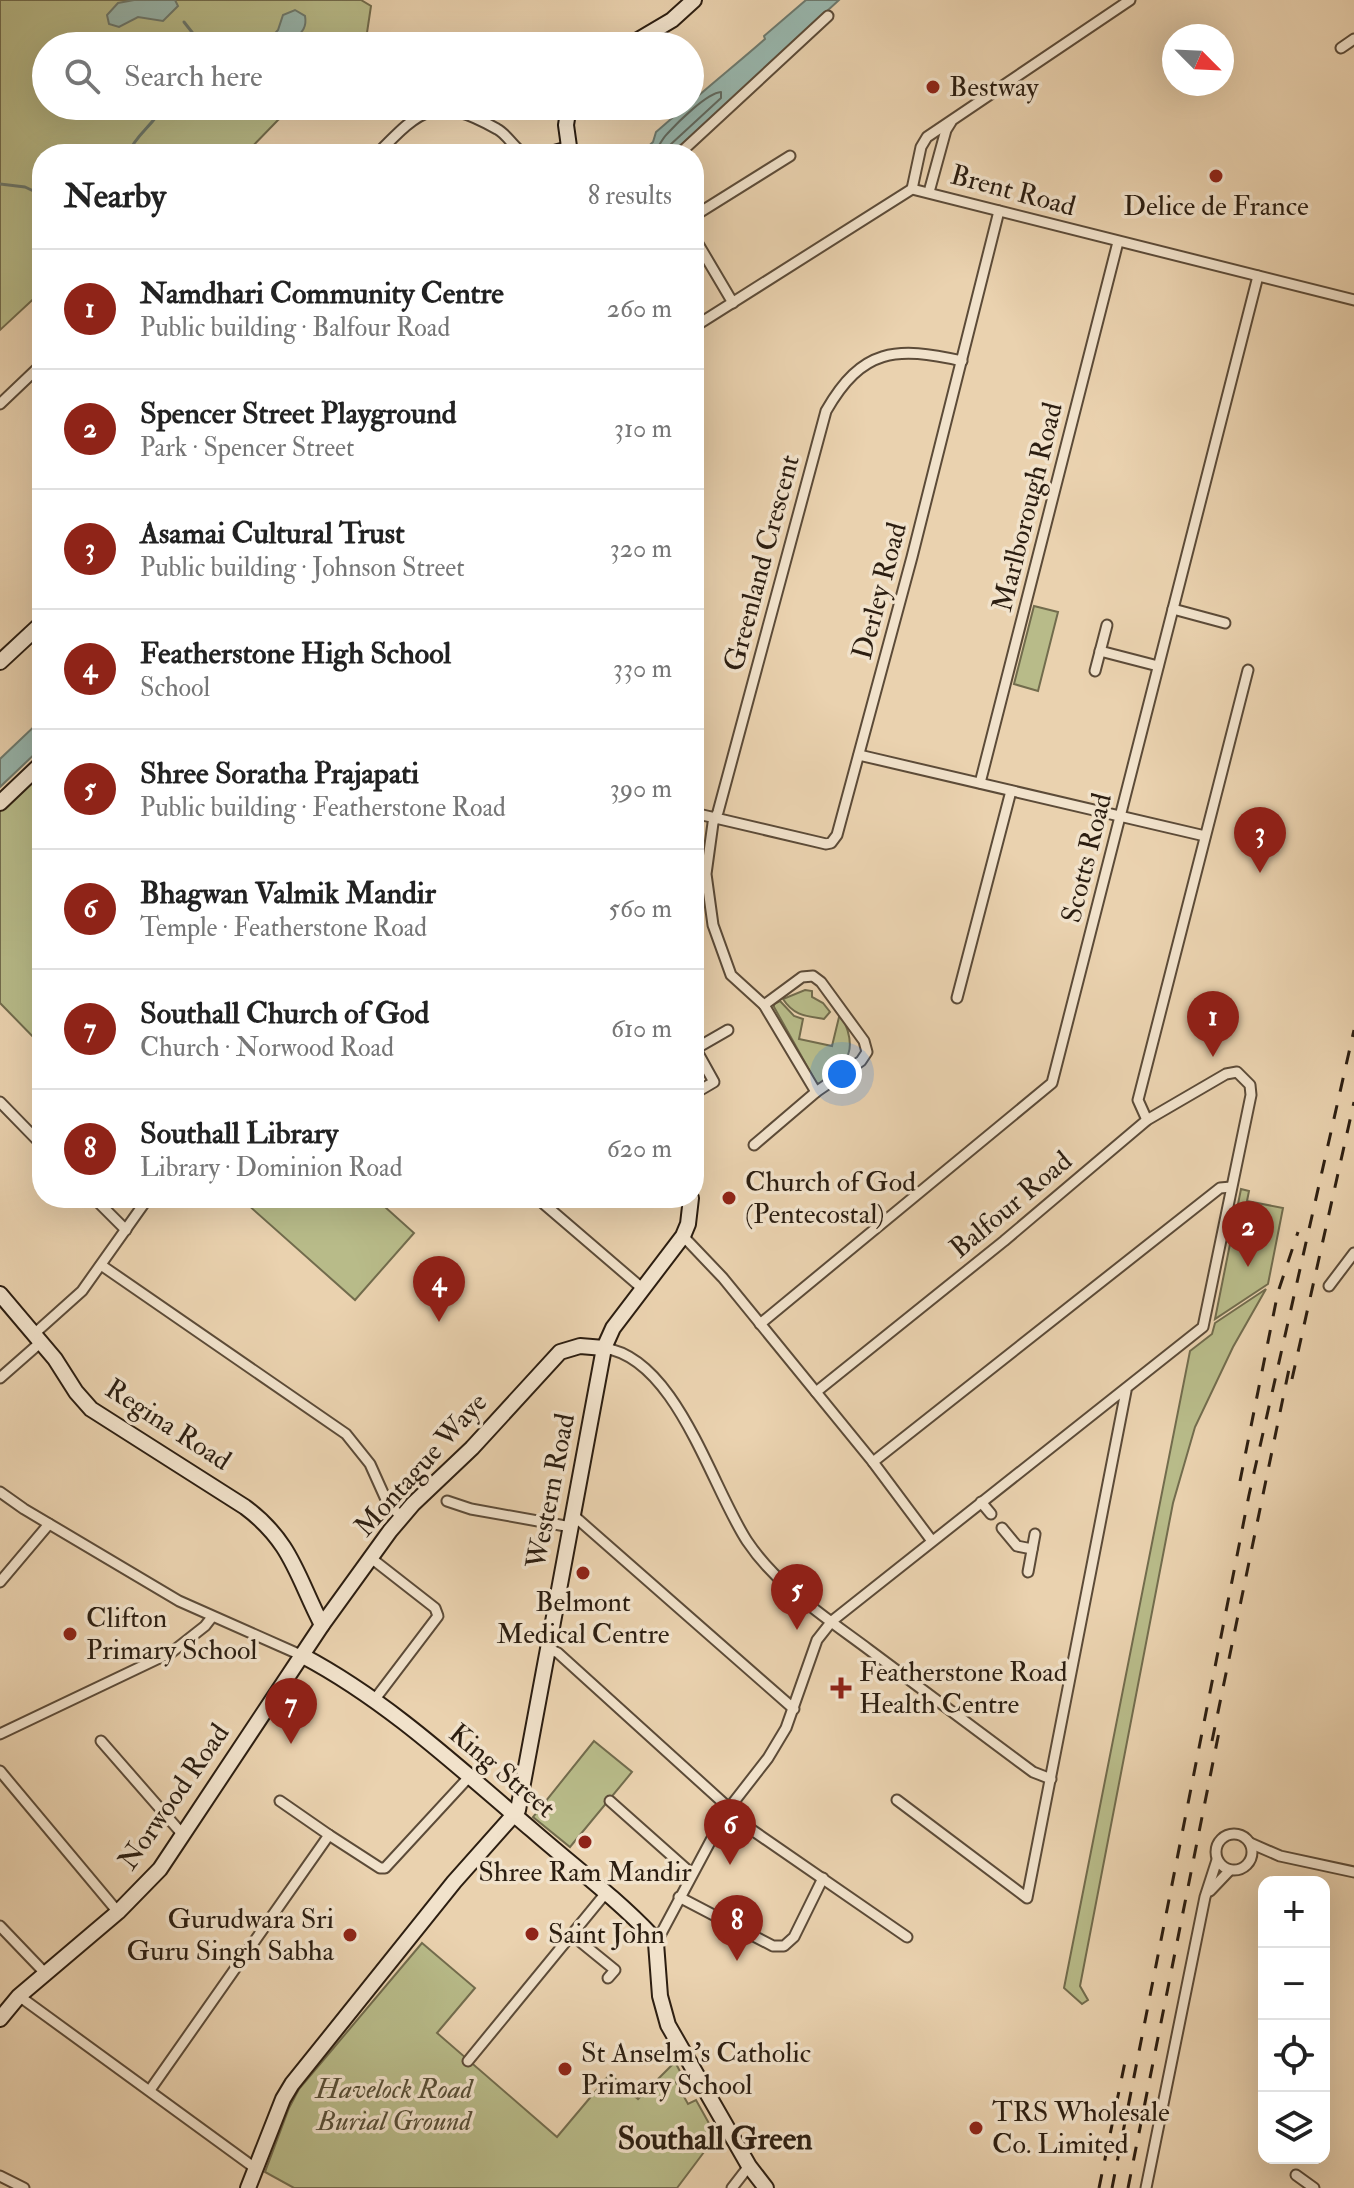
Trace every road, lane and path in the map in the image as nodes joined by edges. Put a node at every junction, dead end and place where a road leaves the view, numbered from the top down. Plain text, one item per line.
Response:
1 (694, 0) edge
2 (1130, 0) edge
3 (828, 16) dead end
4 (652, 32) edge
5 (1354, 39) edge
6 (1341, 48) dead end
7 (953, 119) junction
8 (411, 120) edge
9 (477, 120) edge
10 (567, 120) edge
11 (387, 144) edge
12 (511, 144) edge
13 (569, 144) edge
14 (690, 144) edge
15 (790, 156) dead end
16 (912, 189) junction
17 (929, 192) junction
18 (704, 210) edge
19 (999, 211) junction
20 (1118, 242) junction
21 (704, 254) edge
22 (1258, 276) junction
23 (1354, 300) edge
24 (733, 303) junction
25 (704, 321) edge
26 (962, 361) junction
27 (32, 374) edge
28 (0, 404) edge
29 (1173, 609) junction
30 (1225, 623) dead end
31 (1107, 625) dead end
32 (32, 632) edge
33 (1100, 651) junction
34 (0, 662) edge
35 (1158, 666) junction
36 (1248, 670) dead end
37 (1095, 671) dead end
38 (859, 755) junction
39 (32, 773) edge
40 (980, 783) junction
41 (1011, 791) junction
42 (0, 803) edge
43 (704, 815) edge
44 (1119, 816) junction
45 (716, 817) junction
46 (1205, 836) junction
47 (957, 998) dead end
48 (764, 1005) junction
49 (728, 1030) dead end
50 (704, 1043) edge
51 (704, 1064) edge
52 (704, 1088) edge
53 (816, 1092) junction
54 (0, 1102) edge
55 (1147, 1120) junction
56 (32, 1135) edge
57 (754, 1145) dead end
58 (1231, 1187) junction
59 (104, 1208) edge
60 (141, 1208) edge
61 (549, 1208) edge
62 (690, 1208) edge
63 (126, 1230) junction
64 (683, 1236) junction
65 (1354, 1253) edge
66 (101, 1265) junction
67 (1329, 1286) dead end
68 (643, 1289) junction
69 (0, 1294) edge
70 (760, 1324) junction
71 (37, 1338) junction
72 (604, 1348) junction
73 (0, 1378) edge
74 (1126, 1391) junction
75 (816, 1392) junction
76 (873, 1462) junction
77 (0, 1492) edge
78 (447, 1501) dead end
79 (981, 1502) junction
80 (991, 1514) dead end
81 (402, 1517) junction
82 (572, 1521) junction
83 (49, 1524) junction
84 (1002, 1528) dead end
85 (1035, 1534) dead end
86 (932, 1541) junction
87 (1032, 1549) junction
88 (371, 1558) junction
89 (1028, 1572) dead end
90 (0, 1582) edge
91 (309, 1596) junction
92 (336, 1606) junction
93 (212, 1617) junction
94 (832, 1621) junction
95 (322, 1625) junction
96 (548, 1648) junction
97 (303, 1656) junction
98 (375, 1699) junction
99 (794, 1709) junction
100 (0, 1734) edge
101 (101, 1741) dead end
102 (0, 1771) edge
103 (469, 1777) junction
104 (1051, 1779) junction
105 (897, 1800) dead end
106 (280, 1801) dead end
107 (610, 1801) dead end
108 (727, 1810) junction
109 (514, 1815) junction
110 (329, 1835) junction
111 (184, 1836) junction
112 (1250, 1843) junction
113 (1280, 1856) junction
114 (1217, 1860) junction
115 (1250, 1861) junction
116 (1230, 1870) junction
117 (1354, 1872) edge
118 (691, 1873) junction
119 (823, 1878) junction
120 (605, 1894) junction
121 (679, 1897) junction
122 (1205, 1897) junction
123 (118, 1912) junction
124 (0, 1926) edge
125 (572, 1935) junction
126 (907, 1937) dead end
127 (656, 1943) junction
128 (45, 1973) junction
129 (608, 1978) dead end
130 (19, 1996) junction
131 (0, 2019) edge
132 (468, 2061) dead end
133 (150, 2090) junction
134 (749, 2166) junction
135 (255, 2168) junction
136 (1296, 2175) dead end
137 (0, 2176) edge
138 (24, 2188) edge
139 (248, 2188) edge
140 (732, 2188) edge
141 (766, 2188) edge
142 (1146, 2188) edge
143 (1314, 2188) edge

1 - 4 street
2 - 7 street
3 - 14 street
5 - 6 street
7 - 16 street
7 - 17 street
8 - 11 street
9 - 12 street
10 - 13 street
15 - 18 street
16 - 17 street, Brent Road
16 - 24 street, Brent Road
17 - 19 street, Brent Road
19 - 20 street, Brent Road
19 - 26 street, Derley Road
20 - 22 street, Brent Road
20 - 40 street, Marlborough Road
21 - 24 street
22 - 23 street, Brent Road
22 - 29 street, Scotts Road
24 - 25 street, Brent Road
26 - 38 street, Derley Road
26 - 45 street, Greenland Crescent
27 - 28 street
29 - 30 street
29 - 35 street, Scotts Road
31 - 33 street
32 - 34 street
33 - 35 street
33 - 37 street
35 - 44 street, Scotts Road
36 - 46 street
38 - 40 street
38 - 45 street, Derley Road
39 - 42 street
40 - 41 street
41 - 44 street
41 - 47 street
43 - 45 street, Derley Road
44 - 46 street
44 - 70 street, Scotts Road
45 - 48 street, Greenland Crescent
46 - 55 street
48 - 53 street
48 - 53 street
49 - 50 street
51 - 52 street
53 - 57 street
54 - 56 street
55 - 58 street, Balfour Road
55 - 75 street, Balfour Road
58 - 74 street
58 - 76 street
59 - 63 street
60 - 63 street
61 - 68 street
62 - 64 street, Western Road
63 - 66 street
64 - 68 street, Western Road
64 - 70 street
65 - 67 street
66 - 71 street
66 - 81 street
68 - 72 street, Western Road
69 - 71 street, Regina Road
70 - 75 street
71 - 73 street
71 - 91 street, Regina Road
72 - 81 street, Montague Waye
72 - 82 street, Western Road
72 - 94 street
74 - 79 street
74 - 104 street
75 - 76 street
76 - 86 street
77 - 83 street
78 - 82 street
79 - 80 street
79 - 86 street
81 - 88 street, Montague Waye
82 - 96 street, Western Road
82 - 99 street
83 - 90 street
83 - 93 street
84 - 87 street
85 - 87 street
86 - 94 street
87 - 89 street
88 - 92 street, Montague Waye
88 - 98 street
91 - 92 street
91 - 95 street, Regina Road
92 - 95 street, Montague Waye
93 - 97 street
93 - 100 street
94 - 99 street
94 - 104 street
95 - 97 street, Montague Waye
96 - 108 street
96 - 109 street, Western Road
97 - 98 street, King Street
97 - 111 street, Norwood Road
98 - 103 street, King Street
99 - 108 street
101 - 111 street
102 - 123 street
103 - 109 street, King Street
103 - 110 street
104 - 105 street
106 - 110 street
107 - 118 street
108 - 118 street
108 - 119 street
109 - 120 street, King Street
109 - 135 street
110 - 133 street
111 - 123 street, Norwood Road
112 - 113 street
112 - 114 street
112 - 115 street
113 - 115 street
113 - 117 street
114 - 116 street
114 - 122 street
115 - 116 street
116 - 122 street
118 - 121 street
119 - 121 street
119 - 126 street
120 - 125 street
120 - 127 street, King Street
121 - 127 street
122 - 142 street
123 - 128 street, Norwood Road
124 - 128 street
125 - 129 street
125 - 132 street
127 - 134 street
128 - 130 street, Norwood Road
130 - 131 street, Norwood Road
130 - 133 street
133 - 135 street
134 - 140 street
134 - 141 street
135 - 139 street
136 - 143 street
137 - 138 street

